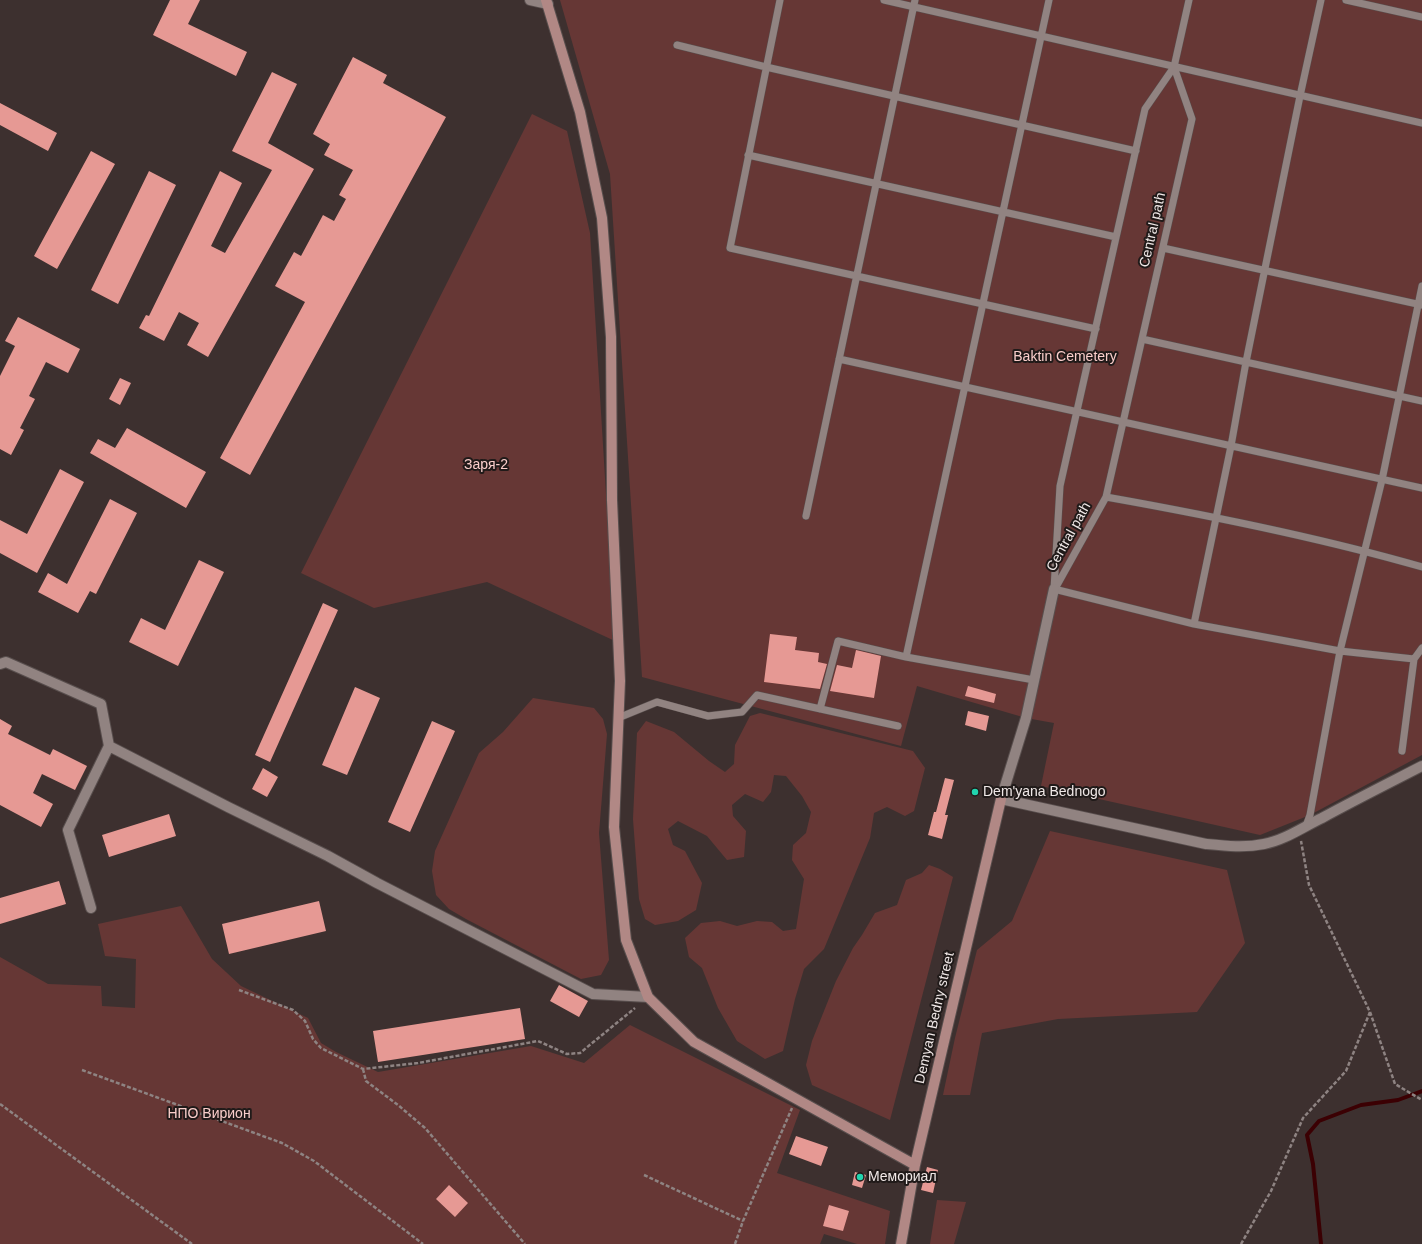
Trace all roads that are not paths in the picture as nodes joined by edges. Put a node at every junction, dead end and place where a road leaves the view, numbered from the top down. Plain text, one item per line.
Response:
1 (530, 0) edge
2 (780, 0) edge
3 (884, 0) edge
4 (1049, 0) edge
5 (1189, 0) edge
6 (1321, 0) edge
7 (1346, 0) edge
8 (547, 2) edge
9 (914, 3) edge
10 (1422, 17) edge
11 (1042, 36) junction
12 (677, 45) dead end
13 (766, 67) junction
14 (1174, 67) junction
15 (895, 96) junction
16 (1300, 96) junction
17 (1422, 123) edge
18 (1022, 125) junction
19 (1136, 151) junction
20 (748, 155) junction
21 (876, 184) junction
22 (1003, 212) junction
23 (1116, 237) junction
24 (1163, 248) junction
25 (1265, 270) junction
26 (856, 276) junction
27 (1422, 286) edge
28 (983, 304) junction
29 (1420, 305) edge
30 (1096, 329) junction
31 (1142, 339) junction
32 (839, 359) junction
33 (1246, 362) junction
34 (965, 387) junction
35 (1399, 396) junction
36 (1422, 401) edge
37 (1077, 412) junction
38 (1123, 422) junction
39 (1231, 446) junction
40 (1382, 480) junction
41 (1422, 488) edge
42 (1106, 496) junction
43 (806, 516) dead end
44 (1216, 516) junction
45 (1366, 550) junction
46 (1422, 566) edge
47 (1054, 589) junction
48 (1194, 624) junction
49 (1422, 648) edge
50 (1340, 651) junction
51 (906, 657) junction
52 (1414, 659) junction
53 (0, 664) edge
54 (1034, 680) junction
55 (820, 709) junction
56 (618, 718) junction
57 (898, 726) dead end
58 (109, 746) junction
59 (1402, 750) dead end
60 (1422, 766) edge
61 (1001, 799) junction
62 (1302, 828) junction
63 (91, 908) dead end
64 (648, 997) junction
65 (915, 1165) junction
66 (901, 1244) edge

1 - 8 street
2 - 13 lane
3 - 9 lane
4 - 11 lane
5 - 14 lane, Central path
6 - 16 lane
7 - 10 lane
8 - 56 street
9 - 11 lane
9 - 15 lane
11 - 14 lane
11 - 18 lane
12 - 13 lane
13 - 15 lane
13 - 20 lane
14 - 16 lane
14 - 19 lane, Central path
14 - 24 lane, Central path
15 - 18 lane
15 - 21 lane
16 - 17 lane
16 - 25 lane
18 - 19 lane
18 - 22 lane
19 - 23 lane, Central path
20 - 21 lane
20 - 26 lane
21 - 22 lane
21 - 26 lane
22 - 23 lane
22 - 28 lane
23 - 30 lane, Central path
24 - 25 lane
24 - 31 lane, Central path
25 - 29 lane
25 - 33 lane
26 - 28 lane
26 - 32 lane
27 - 29 lane
28 - 30 lane
28 - 34 lane
29 - 35 lane
30 - 37 lane, Central path
31 - 33 lane
31 - 38 lane, Central path
32 - 34 lane
32 - 43 lane
33 - 35 lane
33 - 39 lane
34 - 37 lane
34 - 51 lane
35 - 36 lane
35 - 40 lane
37 - 38 lane
37 - 47 lane, Central path
38 - 39 lane
38 - 42 lane, Central path
39 - 40 lane
39 - 44 lane
40 - 41 lane
40 - 45 lane
42 - 44 lane
42 - 47 lane, Central path
44 - 45 lane
44 - 48 lane
45 - 46 lane
45 - 50 lane
47 - 48 lane
47 - 54 street
48 - 50 lane
49 - 52 lane
50 - 52 lane
50 - 62 lane
51 - 54 lane
51 - 55 lane
52 - 59 lane
53 - 58 street
54 - 61 street
55 - 56 lane
55 - 57 lane
56 - 64 street
58 - 63 street
58 - 64 street
60 - 62 street
61 - 62 street
61 - 65 street, Demyan Bedny street
64 - 65 street
65 - 66 street, Demyan Bedny street

